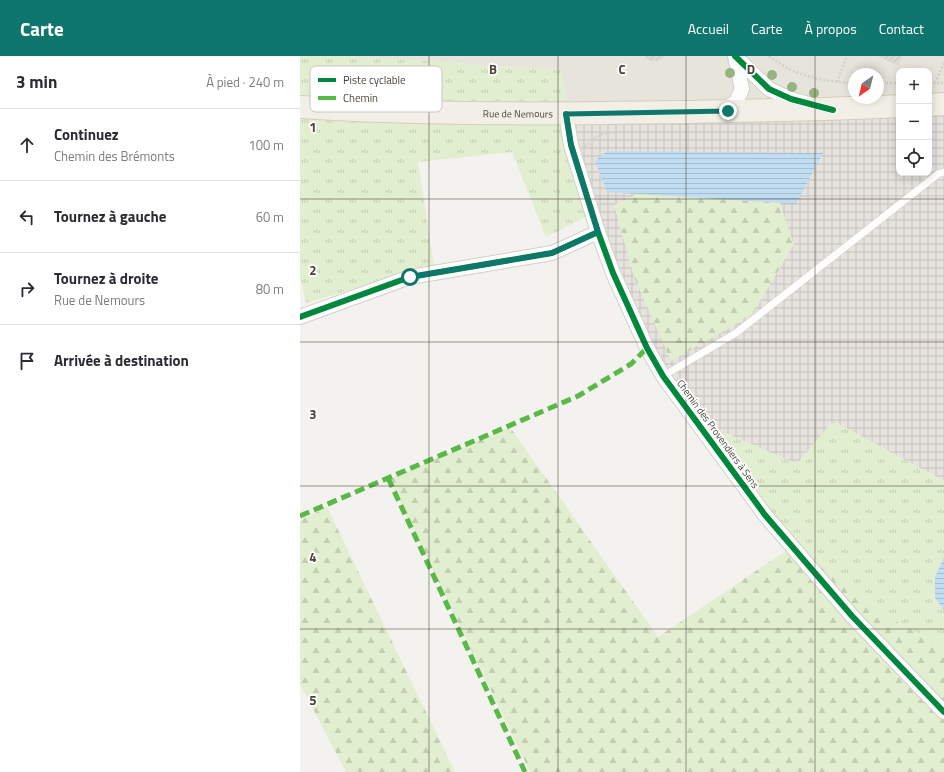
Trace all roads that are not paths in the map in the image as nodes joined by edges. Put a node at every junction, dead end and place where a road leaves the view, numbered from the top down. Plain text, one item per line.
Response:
1 (735, 56) edge
2 (742, 89) junction
3 (769, 89) junction
4 (944, 104) edge
5 (932, 105) edge
6 (896, 106) edge
7 (300, 107) edge
8 (310, 108) edge
9 (766, 110) junction
10 (833, 110) junction
11 (721, 111) junction
12 (433, 112) edge
13 (566, 114) junction
14 (944, 172) edge
15 (598, 232) junction
16 (300, 316) edge
17 (663, 376) junction
18 (944, 712) edge

1 - 2 street
1 - 3 street
2 - 9 street
2 - 11 street
3 - 9 street
3 - 10 street
4 - 5 main road
6 - 10 main road, Rue de Nemours
7 - 8 main road, Rue de Nemours
9 - 10 main road, Rue de Nemours
9 - 11 main road, Rue de Nemours
11 - 13 main road, Rue de Nemours
12 - 13 main road, Rue de Nemours
13 - 15 street, Chemin des Provendiers à Sens
14 - 17 lane
15 - 16 street
15 - 17 street, Chemin des Provendiers à Sens
17 - 18 street, Chemin des Provendiers à Sens

